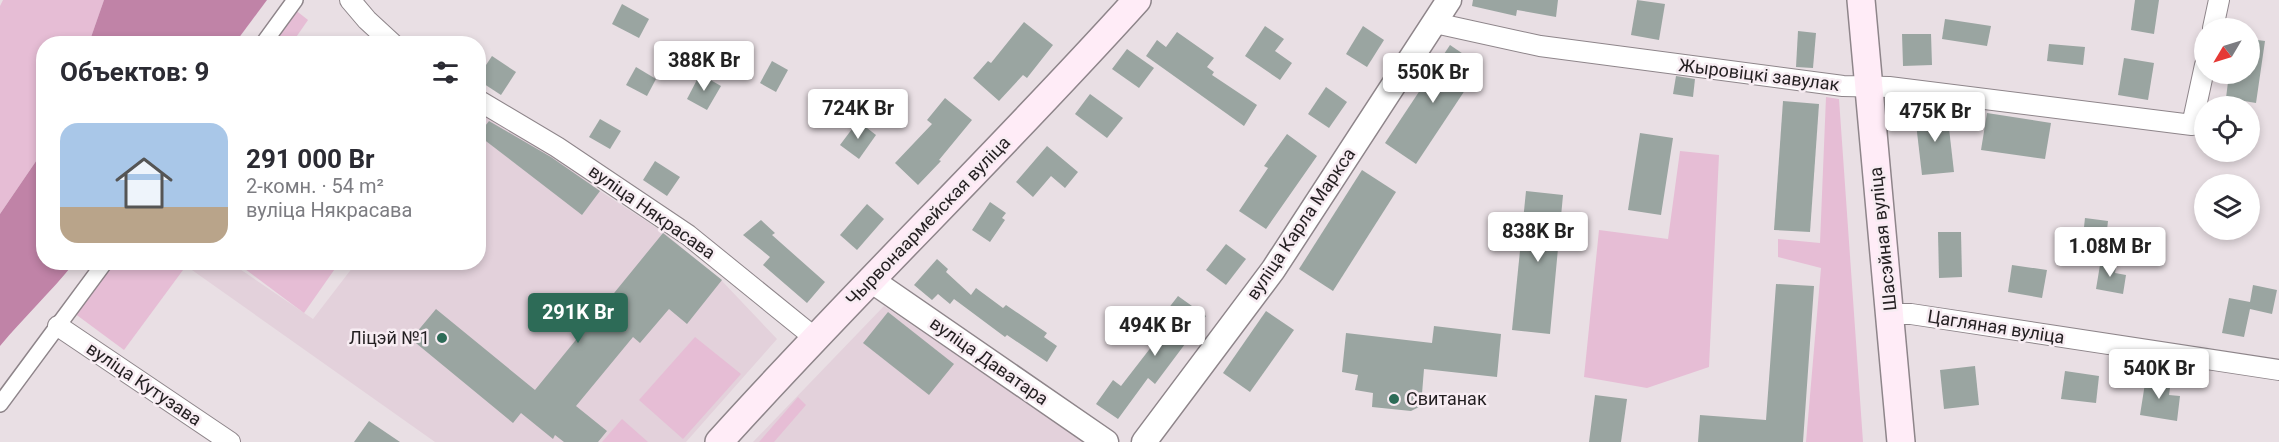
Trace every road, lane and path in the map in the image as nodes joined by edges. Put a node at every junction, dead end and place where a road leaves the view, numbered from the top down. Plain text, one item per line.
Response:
1 (295, 0) edge
2 (350, 0) edge
3 (1137, 0) edge
4 (1449, 0) edge
5 (1861, 0) edge
6 (2219, 0) edge
7 (2215, 18) edge
8 (1435, 23) junction
9 (269, 36) edge
10 (384, 36) edge
11 (2201, 84) edge
12 (1868, 87) junction
13 (486, 105) edge
14 (99, 270) edge
15 (871, 279) junction
16 (1890, 314) junction
17 (58, 326) junction
18 (815, 338) junction
19 (2279, 370) edge
20 (0, 404) edge
21 (230, 442) edge
22 (719, 442) edge
23 (1106, 442) edge
24 (1144, 442) edge
25 (1901, 442) edge

1 - 9 street
2 - 10 street
3 - 15 main road, Чырвонаармейская вуліца
4 - 8 street, вуліца Карла Маркса
5 - 12 main road, Шасэйная вуліца
6 - 7 street
8 - 12 street, Жыровіцкі завулак
8 - 24 street, вуліца Карла Маркса
11 - 12 street, Жыровіцкі завулак
12 - 16 main road, Шасэйная вуліца
13 - 18 street, вуліца Някрасава
14 - 17 street
15 - 18 main road, Чырвонаармейская вуліца
15 - 23 street, вуліца Даватара
16 - 19 street, Цагляная вуліца
16 - 25 main road, Шасэйная вуліца
17 - 20 street
17 - 21 street, вуліца Кутузава
18 - 22 main road, Чырвонаармейская вуліца

